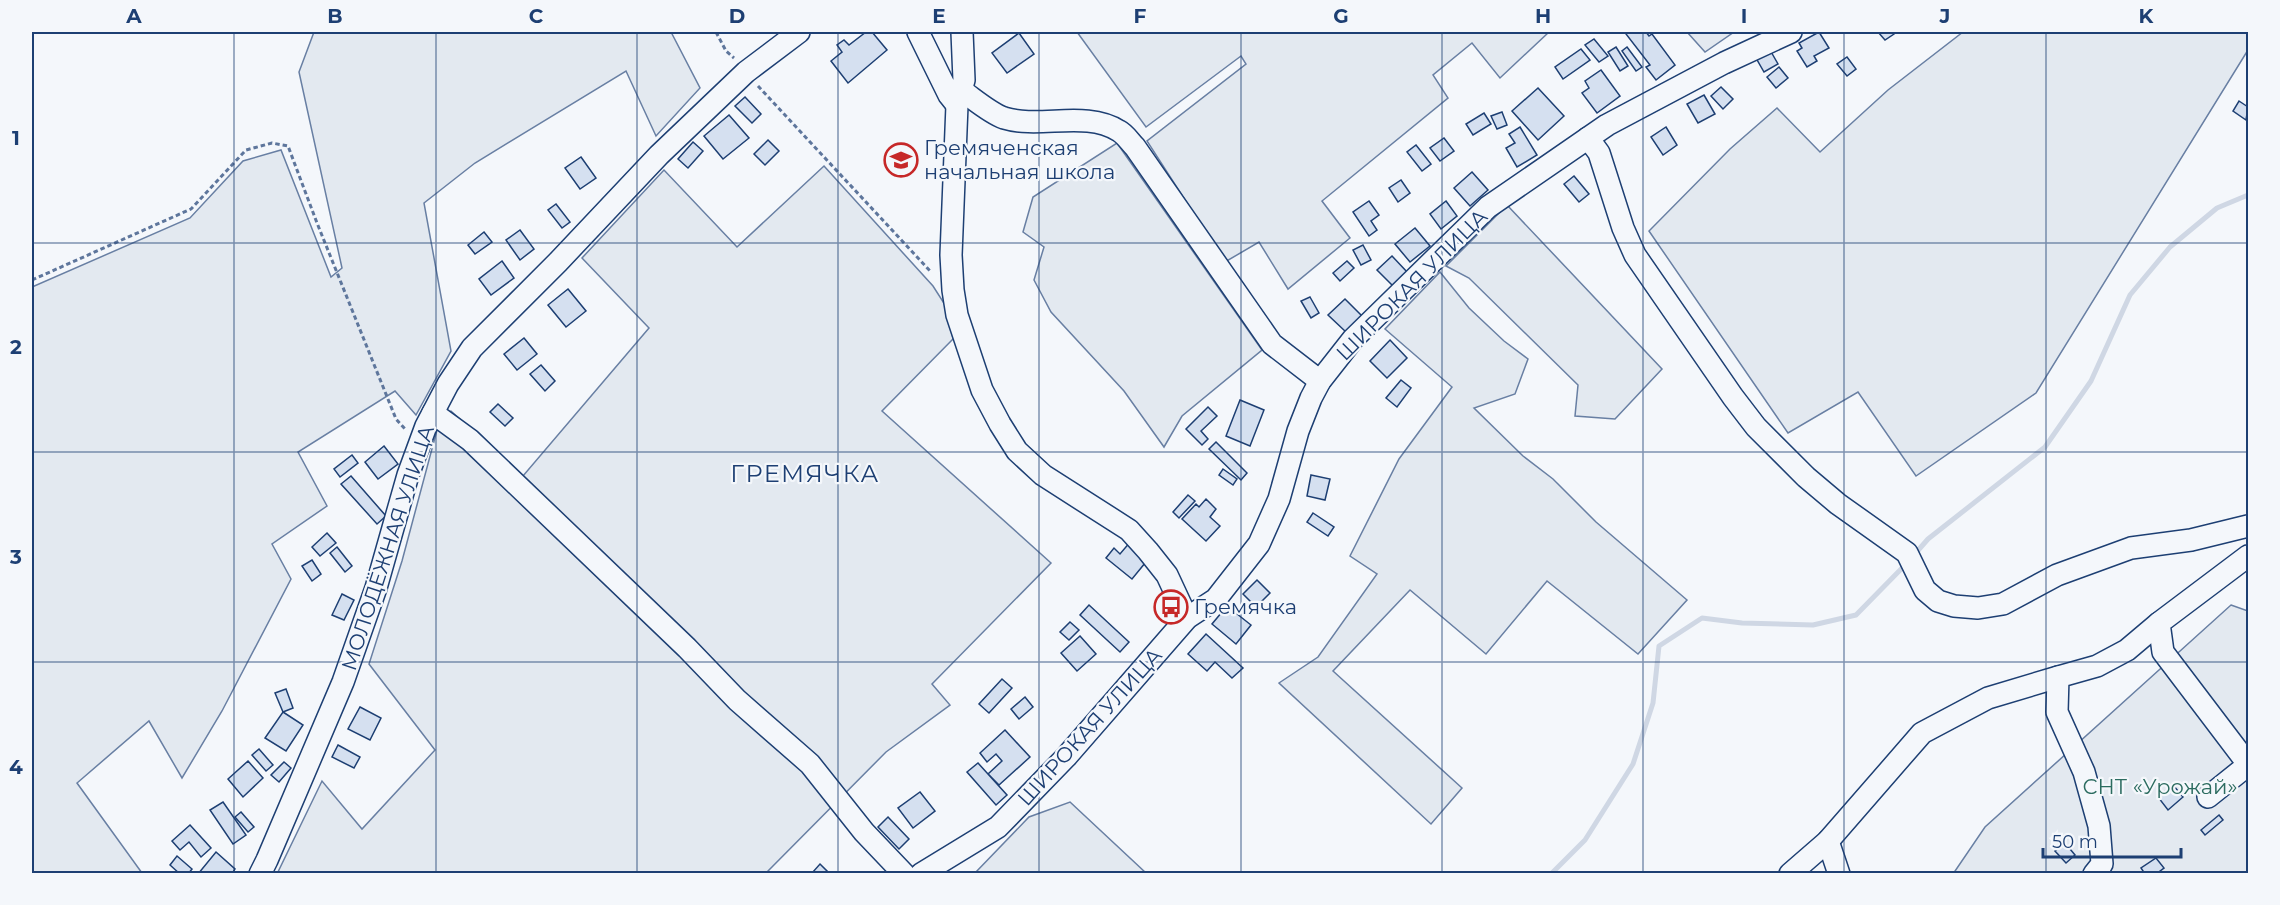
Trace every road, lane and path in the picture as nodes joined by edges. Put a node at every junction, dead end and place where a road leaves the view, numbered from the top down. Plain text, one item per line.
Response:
1 (716, 32) edge
2 (799, 32) edge
3 (918, 32) edge
4 (962, 32) edge
5 (1791, 32) edge
6 (746, 72) junction
7 (959, 98) junction
8 (1588, 138) junction
9 (32, 280) edge
10 (953, 290) junction
11 (1320, 381) junction
12 (429, 420) junction
13 (2248, 526) edge
14 (2248, 556) edge
15 (1187, 618) junction
16 (2159, 623) junction
17 (2058, 677) junction
18 (2248, 765) edge
19 (2208, 797) dead end
20 (1828, 842) junction
21 (260, 873) edge
22 (904, 873) edge
23 (921, 873) edge
24 (1790, 873) edge
25 (1839, 873) edge
26 (2094, 873) edge

1 - 6 path
2 - 6 street, МОЛОДЁЖНАЯ УЛИЦА
3 - 7 street
4 - 7 street
5 - 8 street, ШИРОКАЯ УЛИЦА
6 - 10 path
6 - 12 street, МОЛОДЁЖНАЯ УЛИЦА
7 - 10 street
7 - 11 street
8 - 11 street, ШИРОКАЯ УЛИЦА
8 - 13 street
9 - 12 path
10 - 15 street
11 - 15 street, ШИРОКАЯ УЛИЦА
12 - 21 street, МОЛОДЁЖНАЯ УЛИЦА
12 - 22 street
14 - 16 street
15 - 23 street, ШИРОКАЯ УЛИЦА
16 - 17 street
16 - 18 street
17 - 20 street
17 - 26 street
18 - 19 street
20 - 24 street
20 - 25 street

